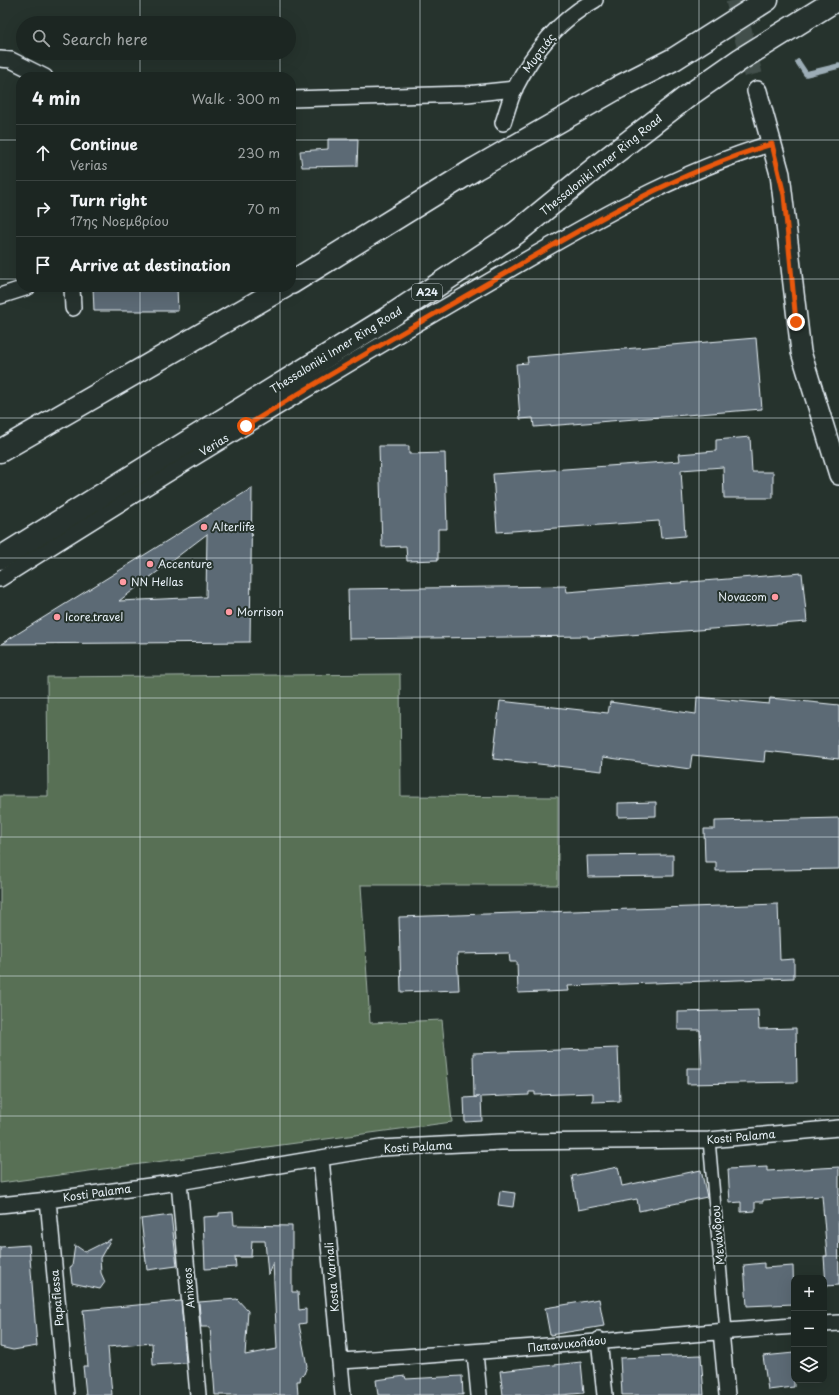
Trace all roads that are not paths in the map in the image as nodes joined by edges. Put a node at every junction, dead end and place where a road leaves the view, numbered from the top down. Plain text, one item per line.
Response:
1 (595, 0) edge
2 (767, 0) edge
3 (836, 0) edge
4 (0, 58) edge
5 (35, 72) edge
6 (515, 89) junction
7 (757, 91) tunnel mouth
8 (296, 99) edge
9 (503, 123) dead end
10 (772, 144) junction
11 (296, 280) edge
12 (16, 291) edge
13 (72, 292) edge
14 (275, 292) edge
15 (0, 296) edge
16 (73, 308) dead end
17 (0, 451) edge
18 (839, 475) edge
19 (0, 558) edge
20 (0, 579) edge
21 (839, 1128) edge
22 (709, 1140) junction
23 (321, 1158) junction
24 (179, 1182) junction
25 (48, 1200) junction
26 (0, 1205) edge
27 (839, 1323) edge
28 (827, 1324) edge
29 (791, 1326) edge
30 (724, 1331) junction
31 (599, 1340) junction
32 (475, 1353) junction
33 (340, 1361) junction
34 (66, 1395) edge
35 (198, 1395) edge
36 (343, 1395) edge
37 (479, 1395) edge
38 (605, 1395) edge
39 (727, 1395) edge

1 - 6 street, Μυρτιάς
2 - 11 highway
3 - 19 highway, Thessaloniki Inner Ring Road / Α24
4 - 5 street
6 - 8 street
6 - 9 street, Μυρτιάς
7 - 10 street
10 - 18 street
10 - 20 street, Verias
12 - 15 street
13 - 16 street
14 - 17 highway
21 - 22 street, Kosti Palama
22 - 23 street, Kosti Palama
22 - 30 street, Μενάνδρου
23 - 24 street, Kosti Palama
23 - 33 street, Kosta Varnali
24 - 25 street, Kosti Palama
24 - 35 street, Anixeos
25 - 26 street, Kosti Palama
25 - 34 street, Papaflessa
27 - 28 street
29 - 30 street, Παπανικολάου
30 - 31 street, Παπανικολάου
30 - 39 street, Μενάνδρου
31 - 32 street, Παπανικολάου
31 - 38 street
32 - 33 street, Παπανικολάου
32 - 37 street
33 - 36 street, Kosta Varnali

